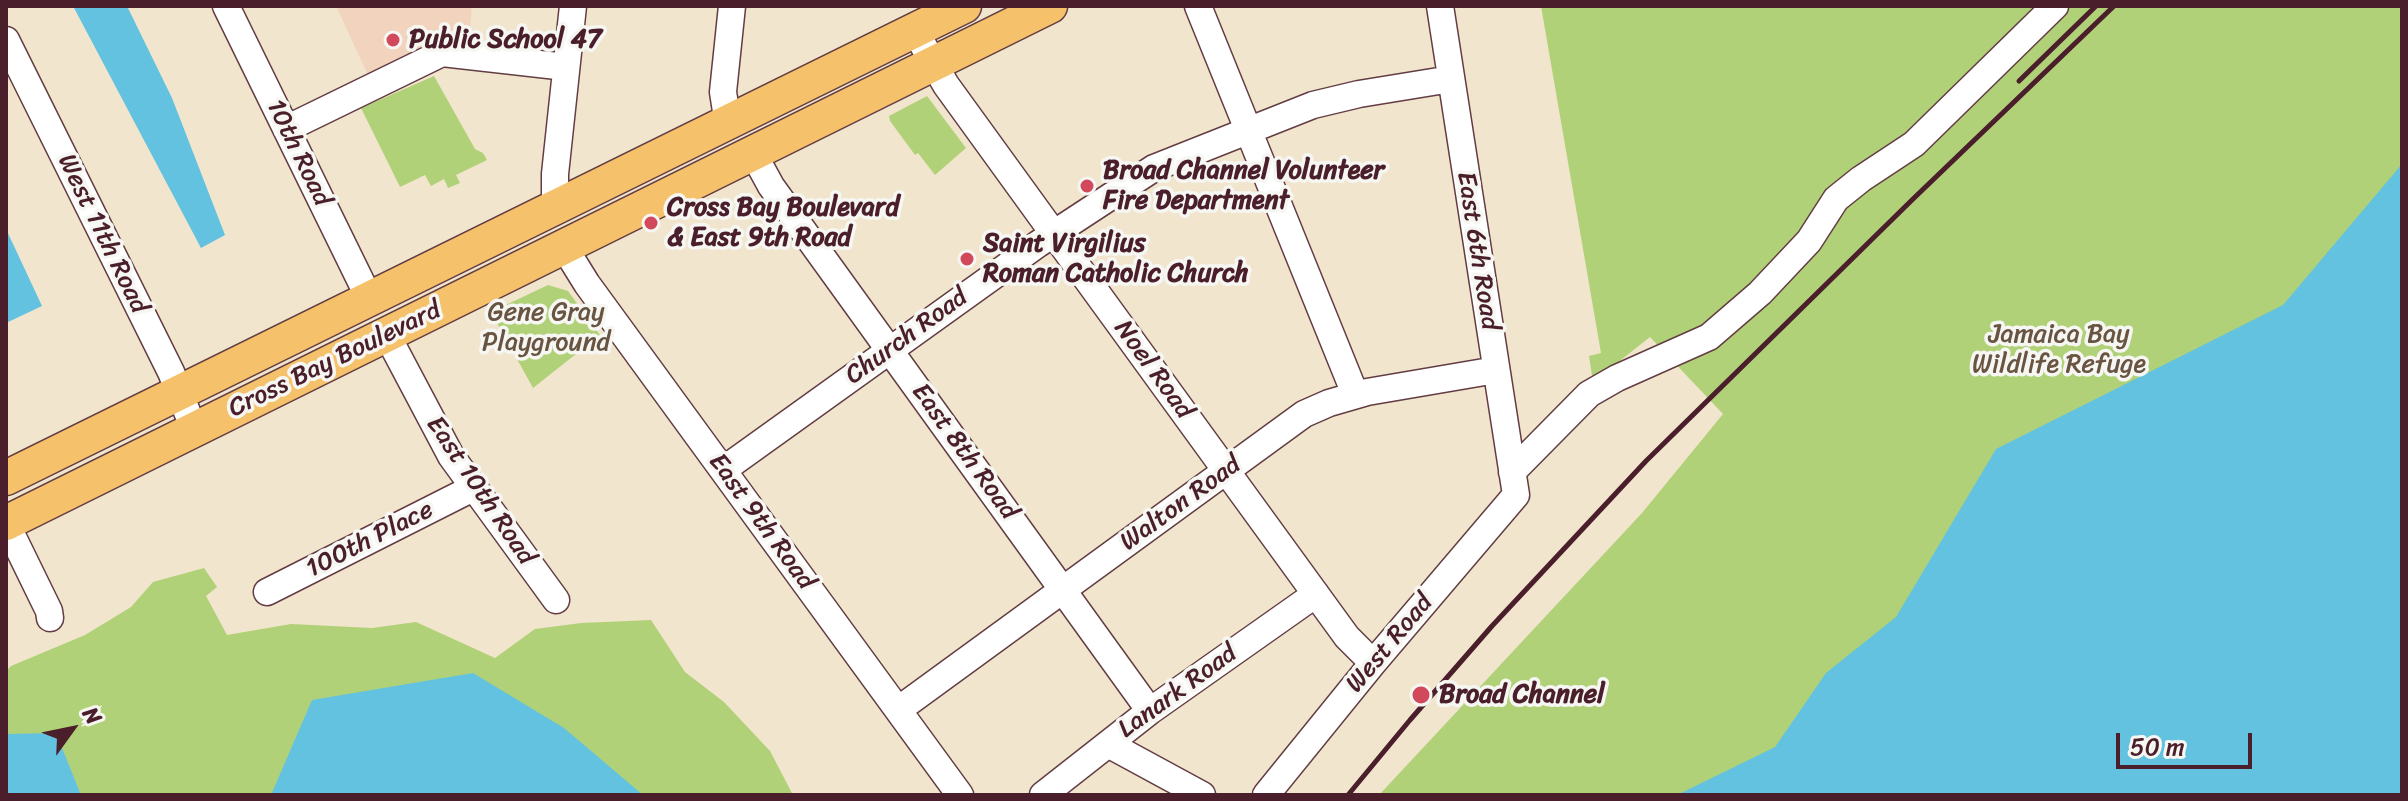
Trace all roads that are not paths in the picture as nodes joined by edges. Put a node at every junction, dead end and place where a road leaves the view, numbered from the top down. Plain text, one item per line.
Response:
1 (226, 6) edge
2 (573, 6) edge
3 (732, 6) edge
4 (964, 6) edge
5 (1050, 6) edge
6 (1198, 6) edge
7 (1440, 6) edge
8 (2055, 6) edge
9 (915, 31) junction
10 (6, 40) edge
11 (933, 64) junction
12 (566, 67) junction
13 (1451, 79) junction
14 (728, 124) junction
15 (286, 129) junction
16 (1247, 130) junction
17 (753, 153) junction
18 (555, 209) junction
19 (1054, 234) junction
20 (564, 247) junction
21 (370, 300) junction
22 (387, 335) junction
23 (890, 350) junction
24 (1496, 370) junction
25 (180, 393) junction
26 (1355, 394) junction
27 (194, 429) junction
28 (723, 470) junction
29 (1227, 471) junction
30 (6, 478) edge
31 (1514, 484) junction
32 (473, 488) junction
33 (6, 523) edge
34 (1063, 590) junction
35 (267, 592) dead end
36 (1316, 594) junction
37 (556, 600) dead end
38 (50, 618) dead end
39 (1373, 663) junction
40 (898, 710) junction
41 (1150, 711) junction
42 (1108, 744) junction
43 (960, 795) edge
44 (1043, 795) edge
45 (1202, 795) edge
46 (1266, 795) edge

1 - 15 street, 10th Road
2 - 12 street
3 - 14 street
4 - 9 main road, Cross Bay Boulevard
5 - 11 main road, Cross Bay Boulevard
6 - 16 street
7 - 13 street, East 6th Road
8 - 31 street, West Road
9 - 11 street, Noel Road
9 - 14 main road, Cross Bay Boulevard
10 - 25 street, West 11th Road
11 - 17 main road, Cross Bay Boulevard
11 - 19 street, Noel Road
12 - 15 street
12 - 18 street
13 - 16 street, Church Road
13 - 24 street, East 6th Road
14 - 18 main road, Cross Bay Boulevard
15 - 21 street, 10th Road
16 - 19 street, Church Road
16 - 26 street
17 - 20 main road, Cross Bay Boulevard
17 - 23 street, East 8th Road
18 - 21 main road, Cross Bay Boulevard
19 - 23 street, Church Road
19 - 29 street, Noel Road
20 - 22 main road, Cross Bay Boulevard
20 - 28 street, East 9th Road
21 - 25 main road, Cross Bay Boulevard
22 - 27 main road, Cross Bay Boulevard
22 - 32 street, East 10th Road
23 - 28 street, Church Road
23 - 34 street, East 8th Road
24 - 26 street, Walton Road
24 - 31 street, East 6th Road
25 - 27 street, West 11th Road
25 - 30 main road, Cross Bay Boulevard
26 - 29 street, Walton Road
27 - 33 main road, Cross Bay Boulevard
28 - 40 street, East 9th Road
29 - 34 street, Walton Road
29 - 36 street, Noel Road
31 - 39 street, West Road
32 - 35 street, 100th Place
32 - 37 street, East 10th Road
33 - 38 street
34 - 40 street, Walton Road
34 - 41 street, East 8th Road
36 - 39 street, Noel Road
36 - 41 street, Lanark Road
39 - 46 street, West Road
40 - 43 street, East 9th Road
41 - 42 street, Lanark Road
42 - 44 street, Lanark Road
42 - 45 street

